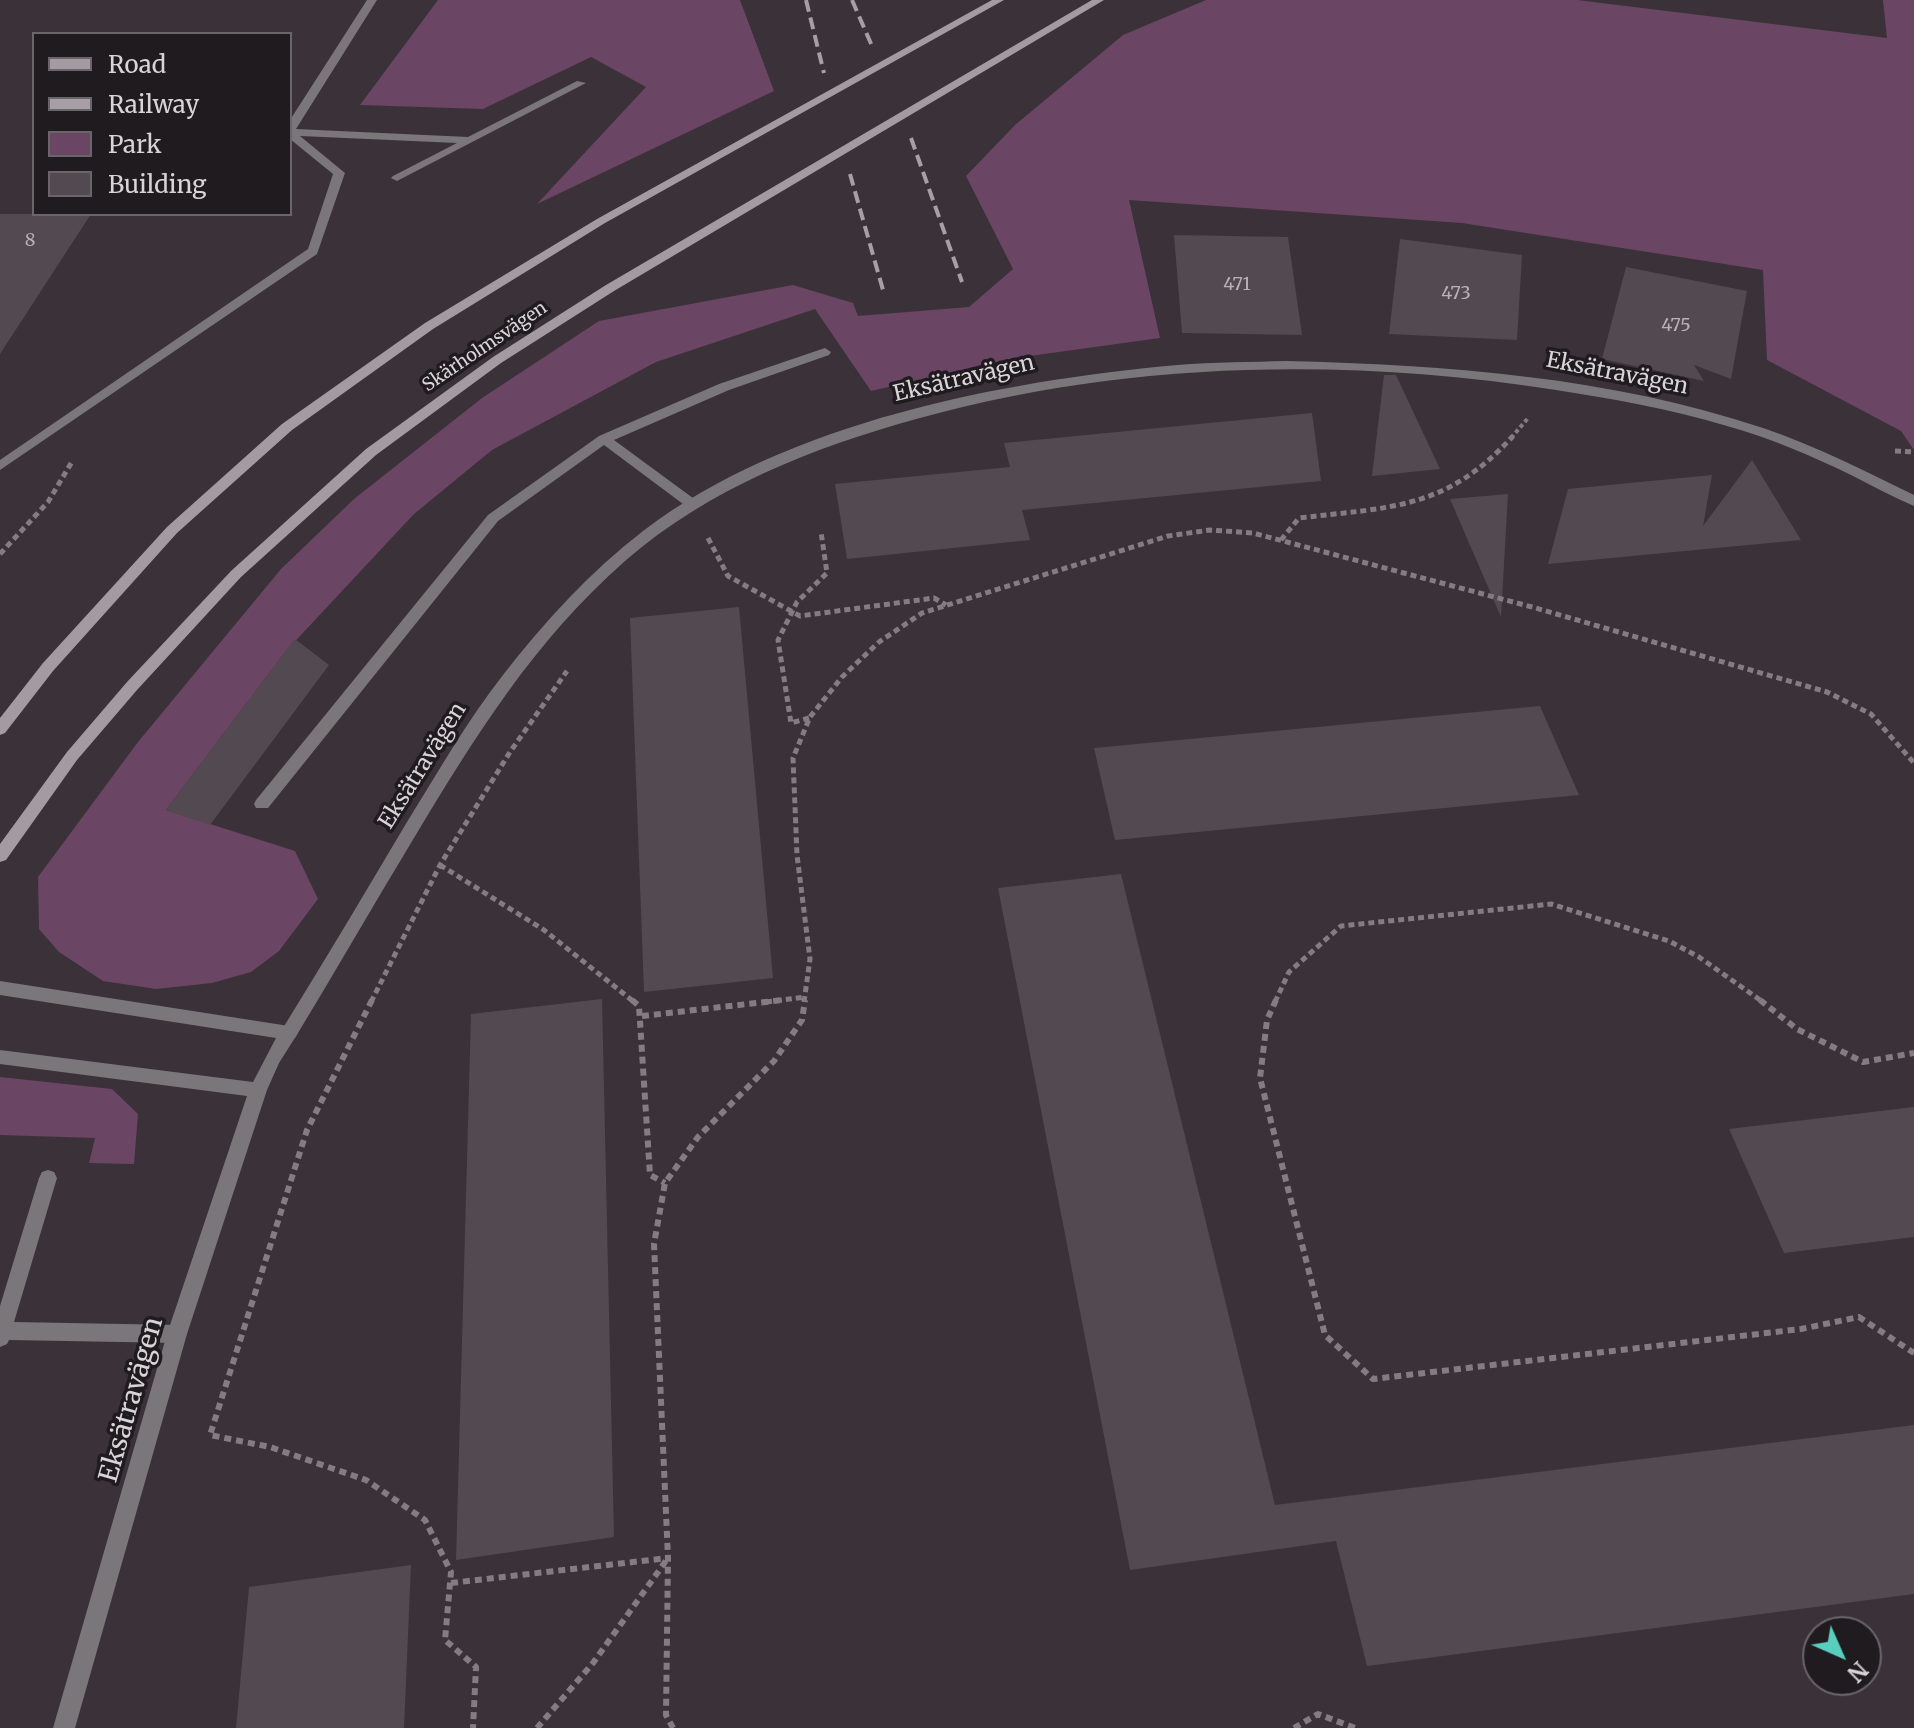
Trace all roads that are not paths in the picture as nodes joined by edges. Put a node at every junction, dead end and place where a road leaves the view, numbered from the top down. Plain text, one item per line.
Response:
1 (372, 0) edge
2 (999, 0) edge
3 (1099, 0) edge
4 (581, 83) dead end
5 (292, 128) edge
6 (292, 131) edge
7 (292, 133) edge
8 (470, 140) junction
9 (397, 178) dead end
10 (825, 352) dead end
11 (604, 439) junction
12 (0, 466) edge
13 (1914, 501) edge
14 (692, 504) junction
15 (0, 729) edge
16 (262, 804) dead end
17 (0, 856) edge
18 (0, 988) edge
19 (289, 1033) junction
20 (0, 1057) edge
21 (258, 1090) junction
22 (48, 1178) dead end
23 (177, 1334) junction
24 (1, 1335) edge
25 (64, 1728) edge

1 - 5 street
2 - 15 main road
3 - 17 main road, Skärholmsvägen
4 - 8 street
6 - 8 street
7 - 12 street
8 - 9 street
10 - 11 street
11 - 14 street
11 - 16 street
13 - 14 street, Eksätravägen
14 - 19 street, Eksätravägen
18 - 19 street
19 - 21 street, Eksätravägen
20 - 21 street
21 - 23 street, Eksätravägen
22 - 24 street
23 - 24 street
23 - 25 street, Eksätravägen

